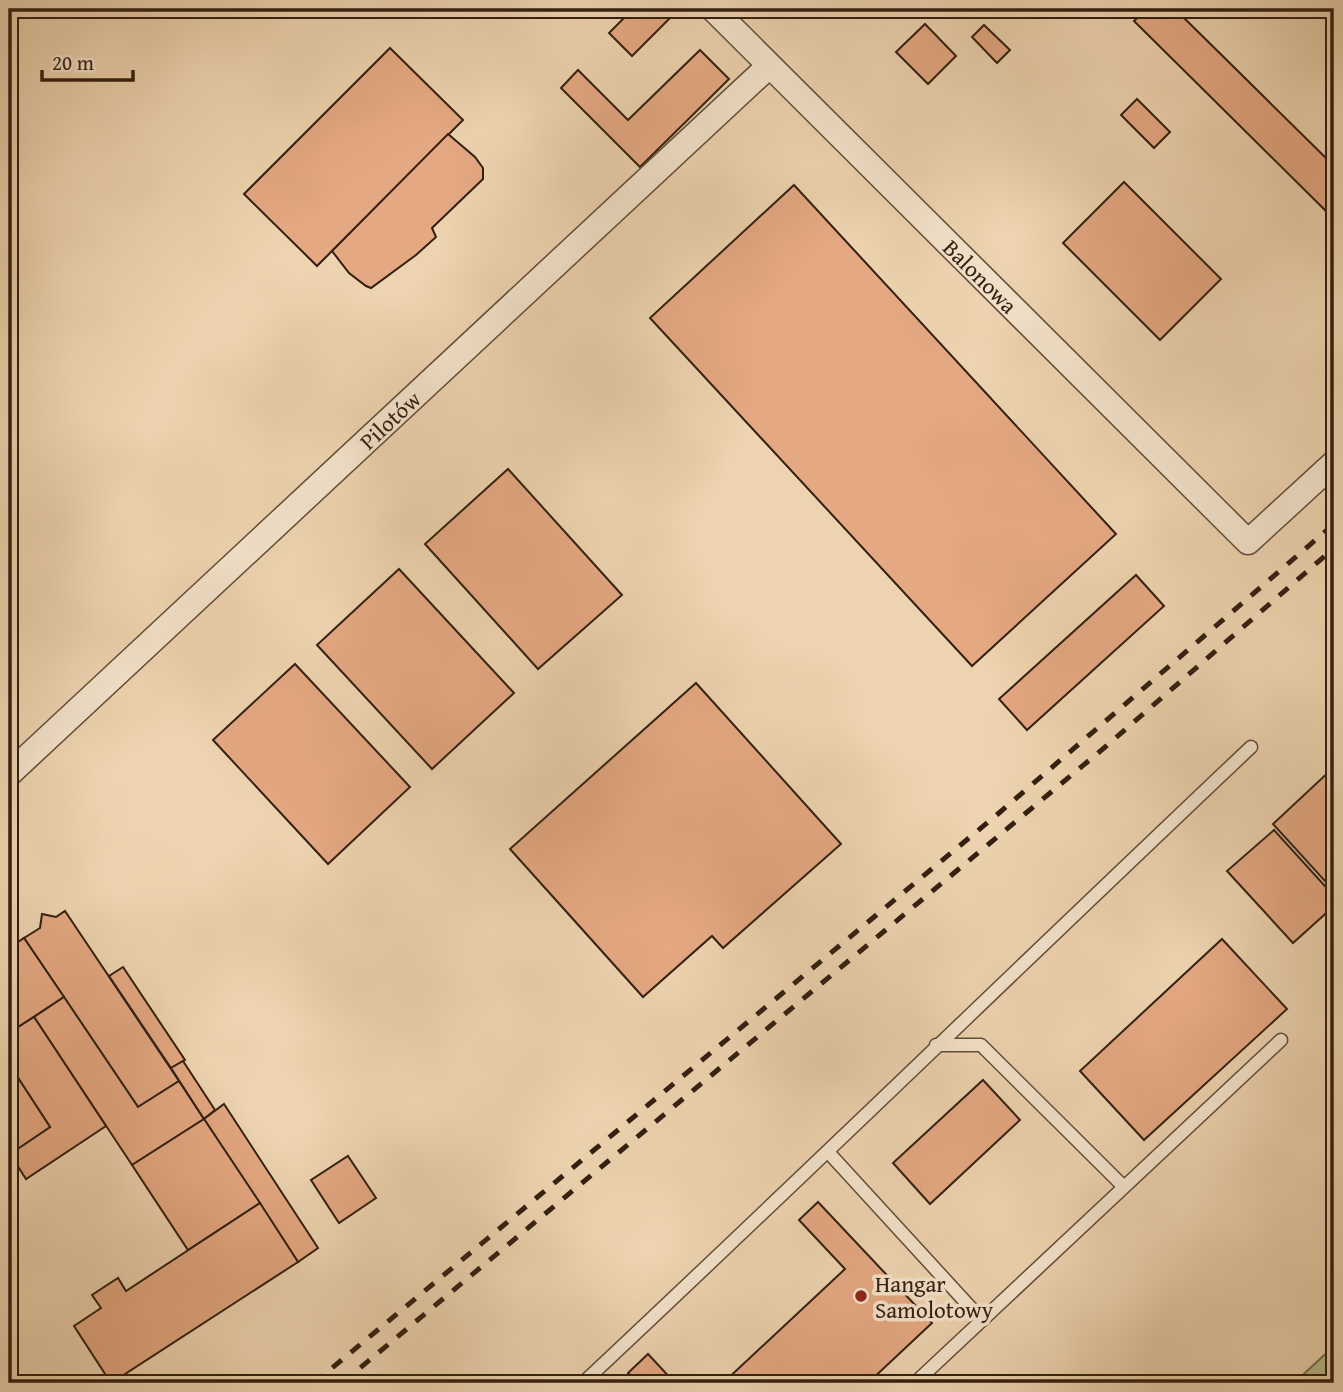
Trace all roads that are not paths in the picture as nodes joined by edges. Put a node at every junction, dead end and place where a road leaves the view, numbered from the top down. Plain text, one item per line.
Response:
1 (713, 9) edge
2 (769, 66) junction
3 (1334, 463) edge
4 (1251, 747) dead end
5 (9, 774) edge
6 (1281, 1040) dead end
7 (936, 1045) junction
8 (829, 1153) junction
9 (1123, 1186) junction
10 (982, 1320) junction
11 (583, 1383) edge
12 (915, 1383) edge

1 - 2 street, Balonowa
2 - 3 street, Balonowa
2 - 5 street, Pilotów
4 - 7 lane
6 - 9 lane
7 - 8 lane
7 - 9 lane
8 - 10 lane
8 - 11 lane
9 - 10 lane
10 - 12 lane

